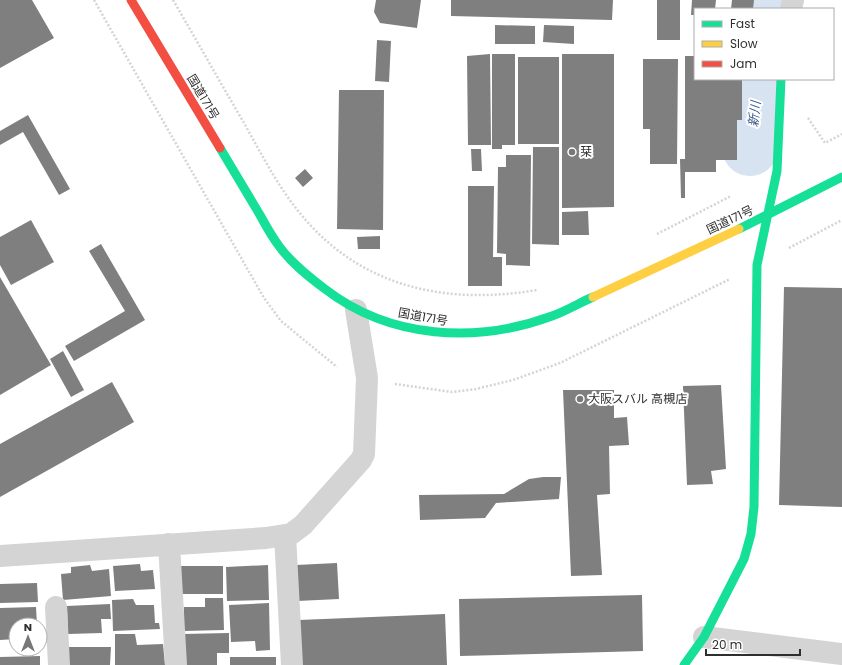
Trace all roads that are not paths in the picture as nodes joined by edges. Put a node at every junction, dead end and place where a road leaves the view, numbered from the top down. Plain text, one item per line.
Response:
1 (131, 0) edge
2 (781, 80) edge
3 (842, 177) edge
4 (767, 216) junction
5 (356, 310) junction
6 (285, 535) junction
7 (169, 544) junction
8 (0, 556) edge
9 (56, 607) dead end
10 (704, 637) junction
11 (842, 654) edge
12 (59, 665) edge
13 (176, 665) edge
14 (292, 665) edge
15 (684, 665) edge

1 - 5 main road, 国道171号
2 - 4 main road
3 - 4 main road, 国道171号
4 - 5 main road, 国道171号
4 - 10 main road
5 - 6 street
6 - 7 street
6 - 14 street
7 - 8 street
7 - 13 street
9 - 12 street
10 - 11 street
10 - 15 main road

